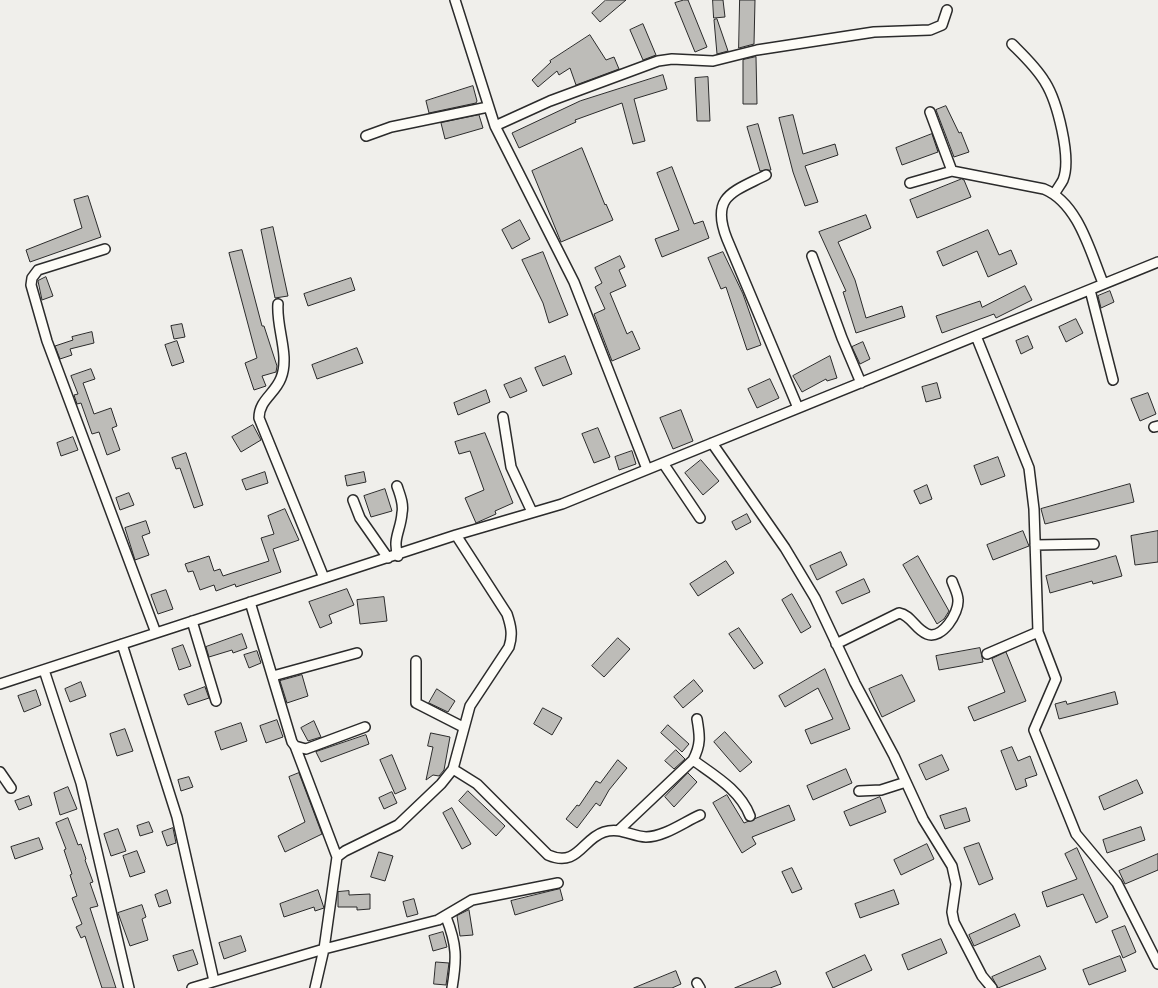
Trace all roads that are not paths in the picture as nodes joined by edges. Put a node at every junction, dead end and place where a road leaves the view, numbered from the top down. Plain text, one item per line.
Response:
1 (455, 0) edge
2 (947, 10) dead end
3 (1012, 44) dead end
4 (488, 107) junction
5 (930, 112) dead end
6 (495, 126) junction
7 (366, 136) dead end
8 (952, 171) junction
9 (766, 175) dead end
10 (910, 183) dead end
11 (1055, 193) junction
12 (105, 249) dead end
13 (812, 256) dead end
14 (1158, 262) edge
15 (1103, 283) junction
16 (1090, 290) junction
17 (278, 304) dead end
18 (976, 336) junction
19 (1113, 380) dead end
20 (861, 383) junction
21 (798, 408) junction
22 (504, 418) dead end
23 (712, 443) junction
24 (663, 463) junction
25 (647, 469) junction
26 (397, 486) dead end
27 (354, 500) dead end
28 (532, 512) junction
29 (700, 518) dead end
30 (456, 535) junction
31 (1094, 544) dead end
32 (1035, 545) junction
33 (398, 556) junction
34 (388, 558) junction
35 (324, 578) junction
36 (952, 581) dead end
37 (250, 602) junction
38 (192, 621) junction
39 (1038, 632) junction
40 (156, 633) junction
41 (122, 644) junction
42 (836, 644) junction
43 (357, 653) dead end
44 (987, 654) dead end
45 (416, 661) dead end
46 (44, 670) junction
47 (273, 676) junction
48 (0, 684) edge
49 (216, 701) dead end
50 (697, 719) dead end
51 (365, 727) dead end
52 (463, 728) junction
53 (295, 746) junction
54 (693, 760) junction
55 (454, 769) junction
56 (0, 772) edge
57 (906, 782) junction
58 (11, 788) dead end
59 (859, 791) dead end
60 (700, 815) dead end
61 (750, 816) dead end
62 (619, 830) junction
63 (337, 858) junction
64 (558, 883) dead end
65 (446, 917) junction
66 (324, 949) junction
67 (1158, 964) edge
68 (214, 981) junction
69 (129, 988) edge
70 (192, 988) edge
71 (315, 988) edge
72 (452, 988) edge
73 (992, 988) edge

1 - 4 street
2 - 6 street
3 - 11 street
4 - 6 street
4 - 7 street
5 - 8 street
6 - 25 street
8 - 10 street
8 - 11 street
9 - 21 street
11 - 15 street
12 - 40 street
13 - 20 street
14 - 15 street
15 - 16 street
16 - 18 street
16 - 19 street
17 - 35 street
18 - 20 street
18 - 32 street
20 - 21 street
21 - 23 street
22 - 28 street
23 - 24 street
23 - 42 street
24 - 25 street
24 - 29 street
25 - 28 street
26 - 33 street
27 - 34 street
28 - 30 street
30 - 33 street
30 - 52 street
31 - 32 street
32 - 39 street
33 - 34 street
34 - 35 street
35 - 37 street
36 - 42 street
37 - 38 street
37 - 47 street
38 - 40 street
38 - 49 street
39 - 44 street
39 - 67 street
40 - 41 street
41 - 46 street
41 - 68 street
42 - 57 street
43 - 47 street
45 - 52 street
46 - 48 street
46 - 69 street
47 - 53 street
50 - 54 street
51 - 53 street
52 - 55 street
53 - 63 street
54 - 61 street
54 - 62 street
55 - 62 street
55 - 63 street
56 - 58 street
57 - 59 street
57 - 73 street
60 - 62 street
63 - 66 street
64 - 65 street
65 - 66 street
65 - 72 street
66 - 68 street
66 - 71 street
68 - 70 street

